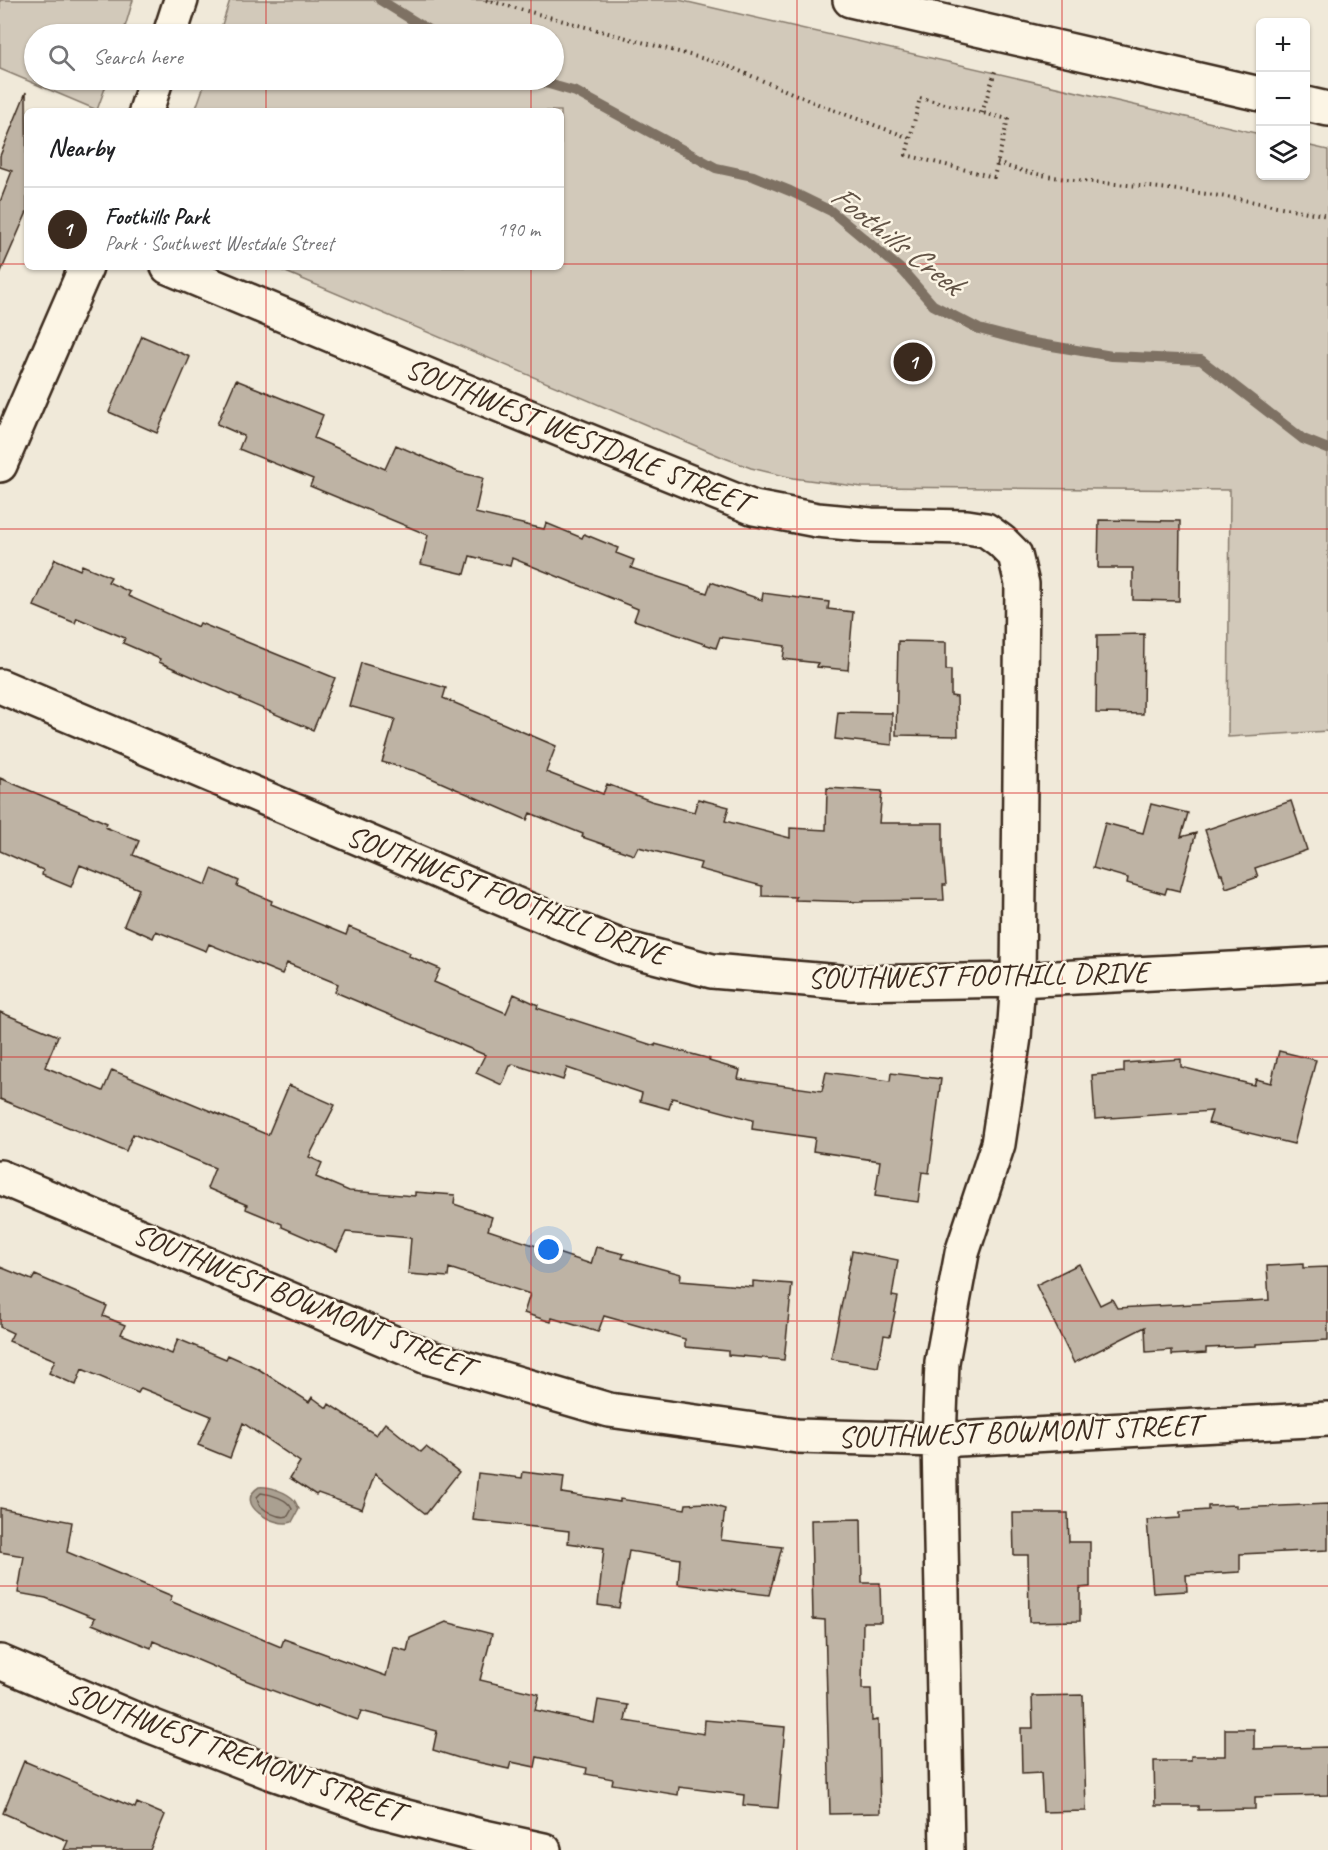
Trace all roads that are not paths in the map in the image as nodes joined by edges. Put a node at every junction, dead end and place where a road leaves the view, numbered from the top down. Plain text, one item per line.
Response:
1 (181, 0) edge
2 (850, 0) edge
3 (173, 24) edge
4 (153, 90) edge
5 (1256, 93) edge
6 (1310, 105) edge
7 (147, 108) edge
8 (1328, 109) edge
9 (85, 270) edge
10 (175, 270) edge
11 (0, 465) edge
12 (0, 686) edge
13 (1328, 964) edge
14 (1018, 980) junction
15 (0, 1177) edge
16 (1328, 1419) edge
17 (939, 1440) junction
18 (0, 1662) edge
19 (544, 1850) edge
20 (947, 1850) edge

1 - 3 street
2 - 5 street
4 - 7 street
6 - 8 street
9 - 11 street
10 - 14 street, SOUTHWEST WESTDALE STREET
12 - 14 street, SOUTHWEST FOOTHILL DRIVE
13 - 14 street, SOUTHWEST FOOTHILL DRIVE
14 - 17 street
15 - 17 street, SOUTHWEST BOWMONT STREET
16 - 17 street, SOUTHWEST BOWMONT STREET
17 - 20 street
18 - 19 street, SOUTHWEST TREMONT STREET

